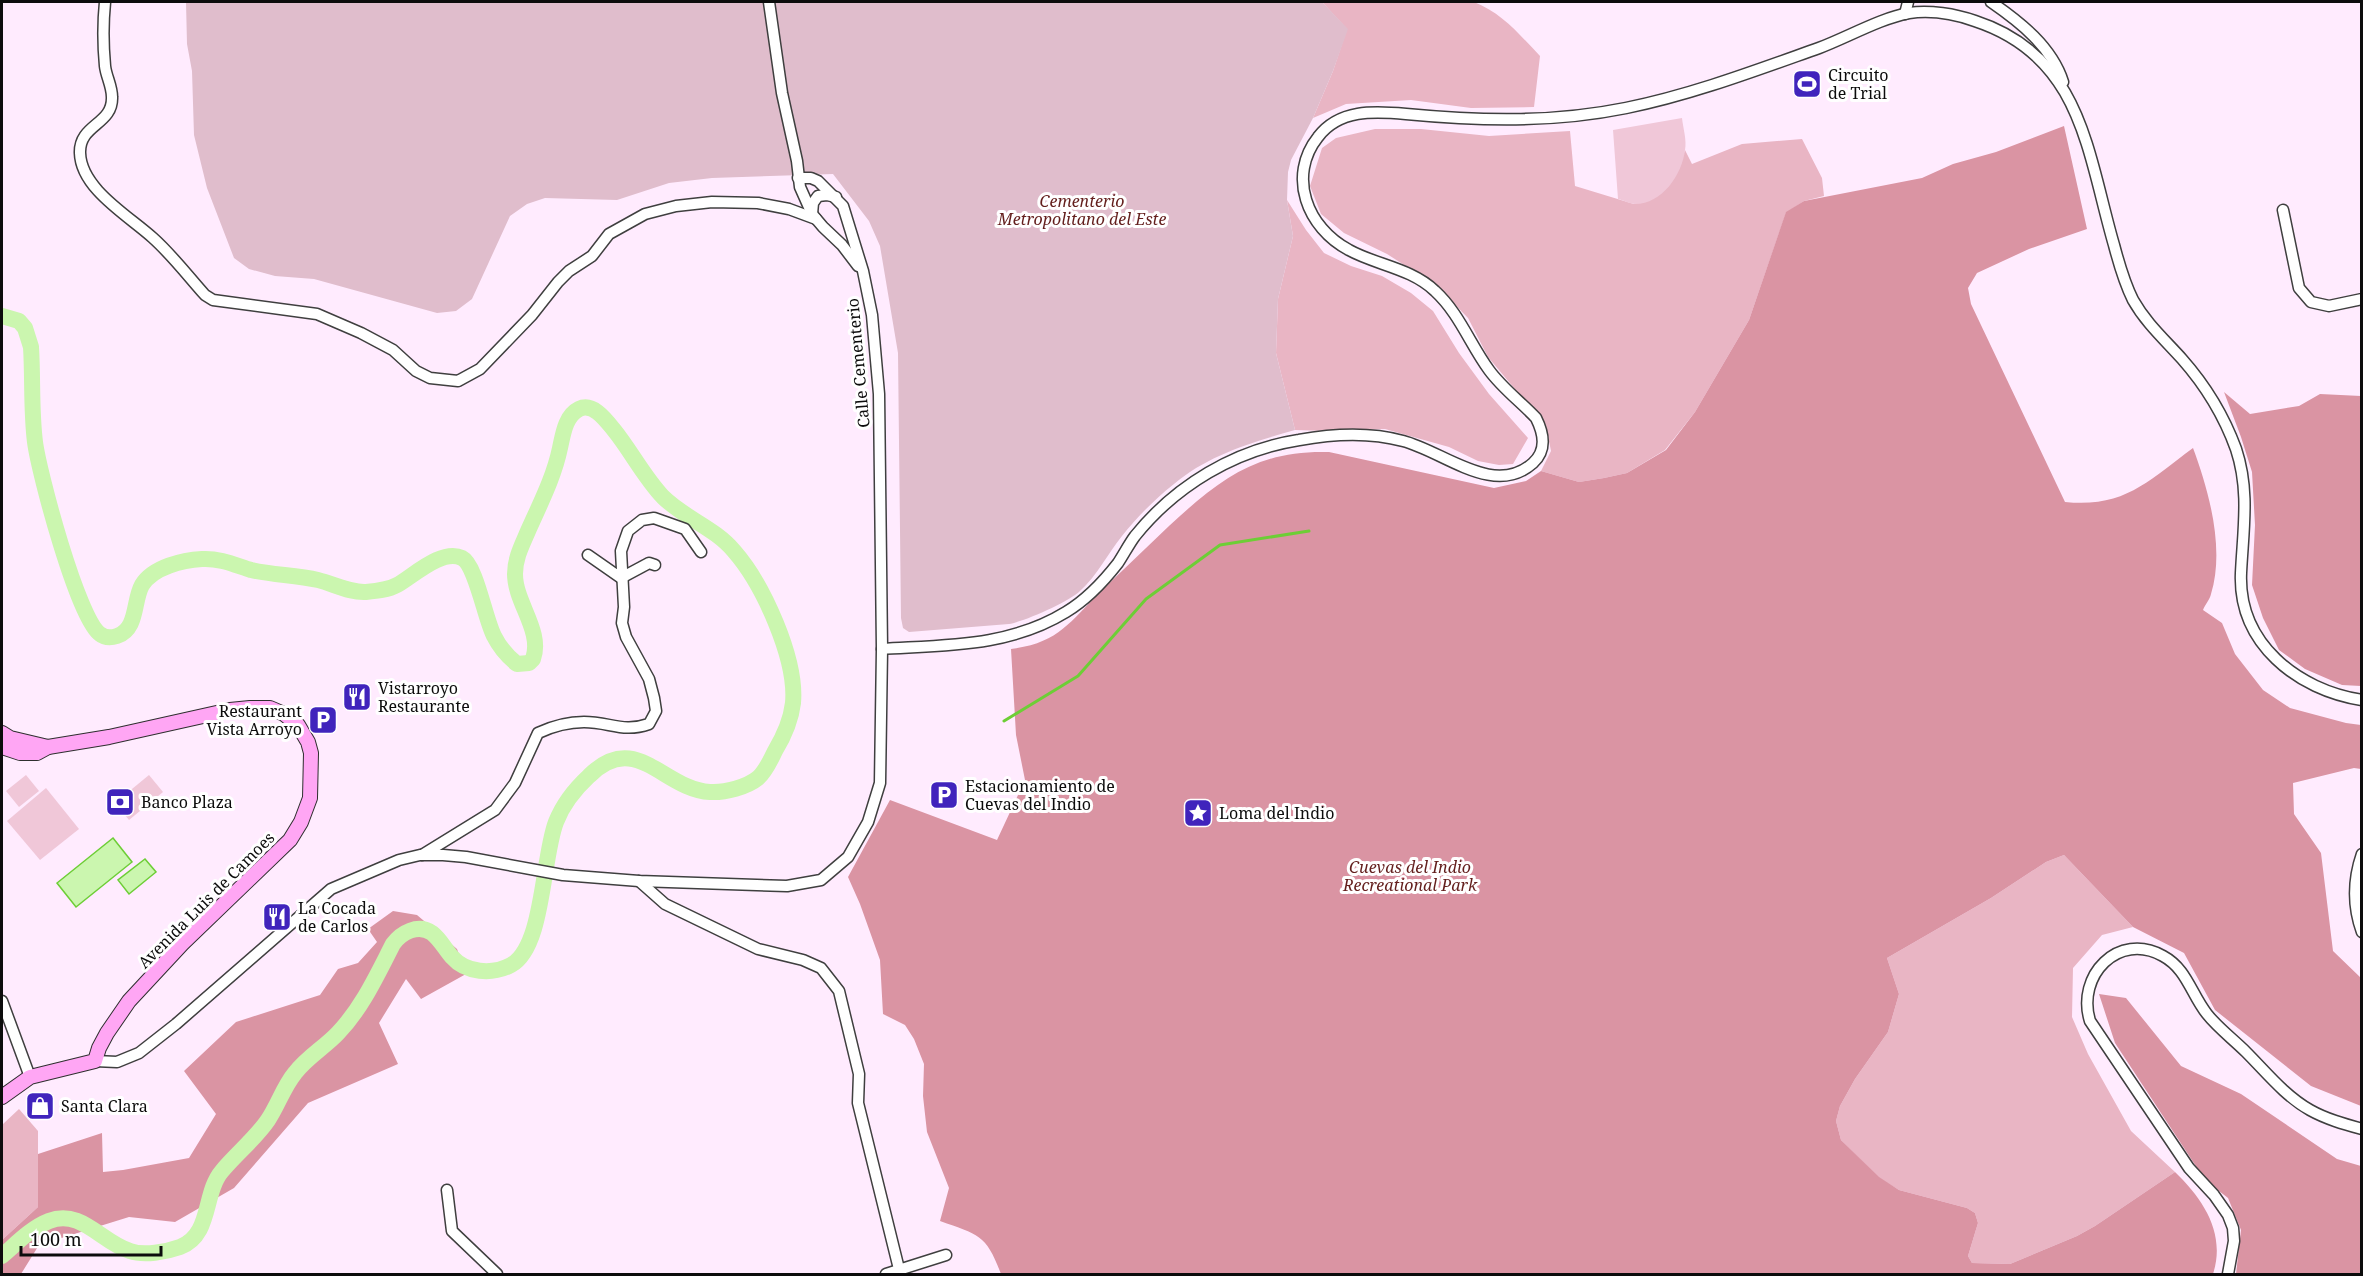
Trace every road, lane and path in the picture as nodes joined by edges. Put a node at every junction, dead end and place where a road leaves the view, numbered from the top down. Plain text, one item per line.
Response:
1 (105, 2) edge
2 (769, 2) edge
3 (1908, 2) edge
4 (1991, 2) edge
5 (1905, 14) junction
6 (2064, 88) junction
7 (798, 178) junction
8 (836, 197) junction
9 (2283, 210) dead end
10 (814, 216) junction
11 (862, 271) junction
12 (2361, 299) edge
13 (701, 552) dead end
14 (588, 555) dead end
15 (655, 565) dead end
16 (621, 578) junction
17 (882, 649) junction
18 (2361, 700) edge
19 (2, 732) edge
20 (2, 747) edge
21 (48, 747) junction
22 (2361, 854) edge
23 (422, 855) junction
24 (639, 882) junction
25 (2361, 932) edge
26 (2, 1001) edge
27 (95, 1061) junction
28 (30, 1077) junction
29 (2, 1096) edge
30 (2361, 1129) edge
31 (447, 1190) dead end
32 (946, 1255) dead end
33 (899, 1269) junction
34 (497, 1275) edge
35 (886, 1275) edge
36 (2228, 1275) edge

1 - 10 street
2 - 7 street
3 - 5 street
4 - 6 street
5 - 6 street
5 - 17 street
6 - 18 street
7 - 8 street, Calle Cementerio
7 - 10 street
8 - 10 street
8 - 11 street, Calle Cementerio
9 - 12 street
10 - 11 street
11 - 17 street, Calle Cementerio
13 - 16 street
14 - 16 street
15 - 16 street
16 - 23 street
17 - 24 street, Calle Cementerio
19 - 21 street, Avenida Luis de Camoes
20 - 21 street, Avenida Luis de Camoes
21 - 27 street, Avenida Luis de Camoes
22 - 25 street
23 - 24 street, Calle Cementerio
23 - 27 street
24 - 33 street
26 - 28 street
27 - 28 street
28 - 29 street
30 - 36 street
31 - 34 street
32 - 33 street
33 - 35 street

